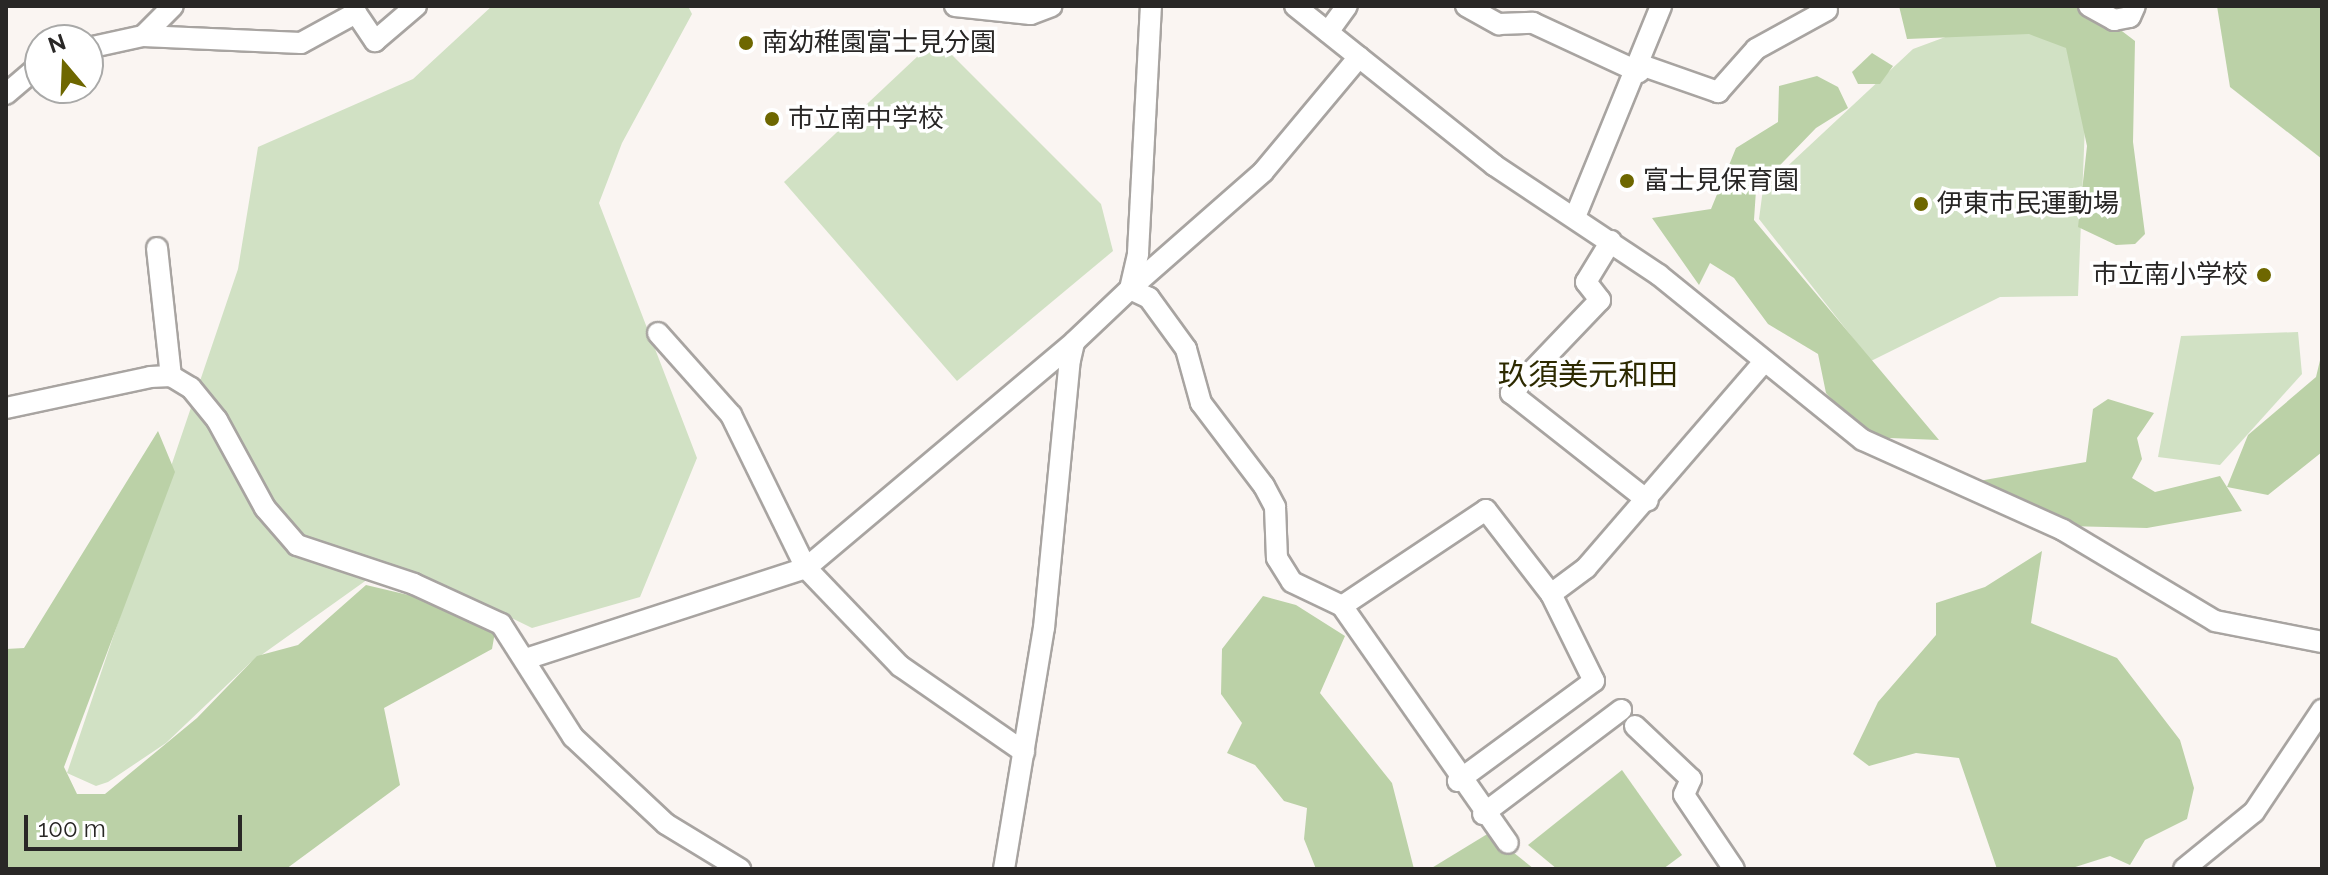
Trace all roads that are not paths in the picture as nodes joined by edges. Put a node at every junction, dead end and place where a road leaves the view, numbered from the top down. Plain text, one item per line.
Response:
1 (173, 6) edge
2 (416, 6) edge
3 (955, 6) edge
4 (1052, 6) edge
5 (1151, 6) edge
6 (1295, 6) edge
7 (1347, 6) edge
8 (1466, 6) edge
9 (1661, 6) edge
10 (2089, 6) edge
11 (2135, 6) edge
12 (1832, 7) edge
13 (354, 9) edge
14 (1328, 32) junction
15 (143, 36) junction
16 (104, 45) edge
17 (1359, 57) junction
18 (1640, 69) junction
19 (24, 79) edge
20 (6, 94) edge
21 (1575, 217) junction
22 (1611, 241) junction
23 (157, 248) dead end
24 (1130, 289) junction
25 (658, 333) dead end
26 (1074, 342) junction
27 (1764, 362) junction
28 (171, 376) junction
29 (6, 408) edge
30 (1648, 501) junction
31 (806, 568) junction
32 (1551, 594) junction
33 (1342, 606) junction
34 (2322, 642) edge
35 (526, 659) junction
36 (1621, 710) dead end
37 (2322, 710) edge
38 (1635, 726) dead end
39 (1024, 752) junction
40 (1458, 781) junction
41 (1483, 814) junction
42 (1508, 843) dead end
43 (740, 869) edge
44 (1004, 869) edge
45 (1734, 869) edge
46 (2184, 869) edge

1 - 15 street
2 - 13 street
3 - 4 street
5 - 24 street
6 - 14 street
7 - 14 street
8 - 18 street
9 - 18 street
10 - 11 street
12 - 18 street
13 - 15 street
14 - 17 street
15 - 16 street
17 - 21 street
17 - 24 street
18 - 21 street
19 - 20 street
21 - 22 street
22 - 27 street
22 - 30 street
23 - 28 street
24 - 26 street
24 - 33 street
25 - 31 street
26 - 31 street
26 - 39 street
27 - 30 street
27 - 34 street
28 - 29 street
28 - 35 street
30 - 32 street
31 - 35 street
31 - 39 street
32 - 33 street
32 - 40 street
33 - 40 street
35 - 43 street
36 - 41 street
37 - 46 street
38 - 45 street
39 - 44 street
40 - 41 street
41 - 42 street

